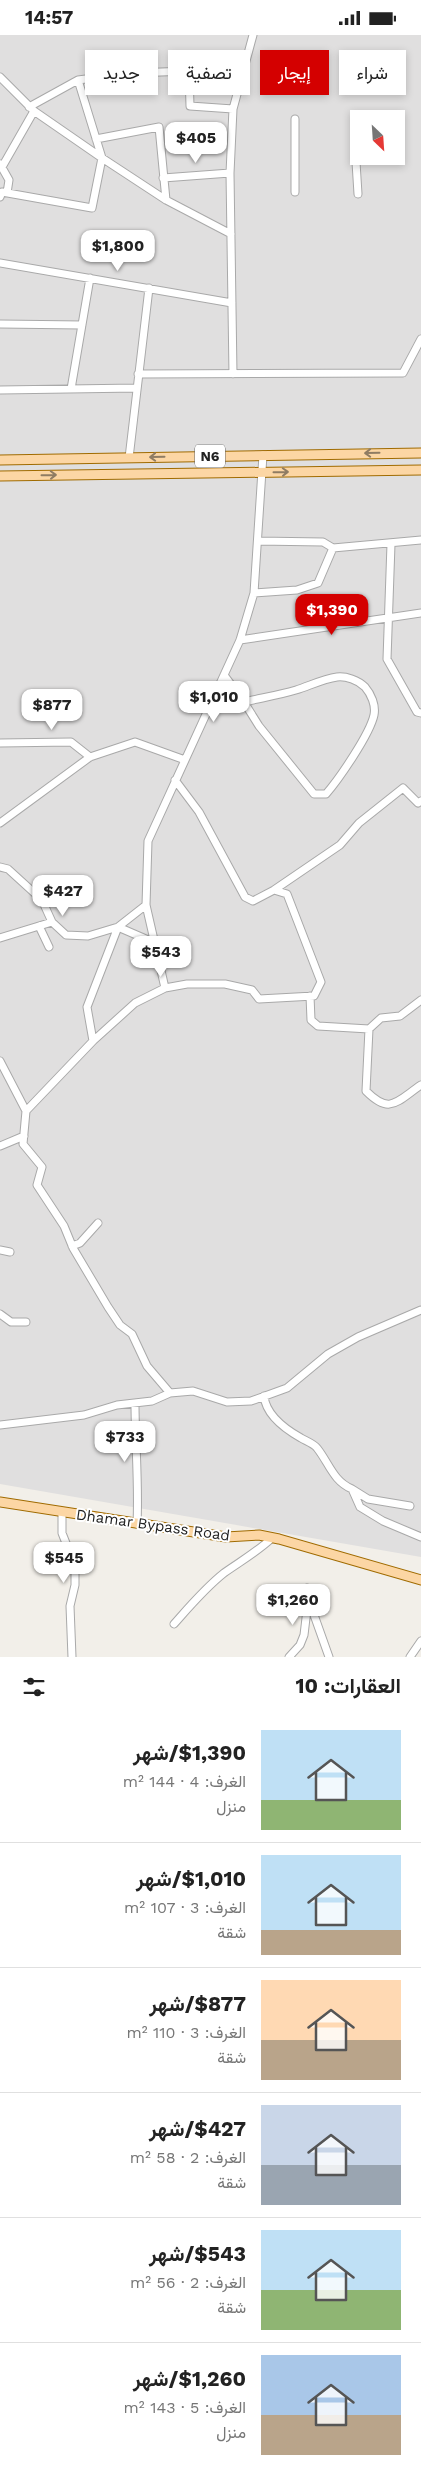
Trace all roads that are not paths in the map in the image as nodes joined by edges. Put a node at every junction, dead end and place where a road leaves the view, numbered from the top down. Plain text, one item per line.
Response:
1 (253, 35) edge
2 (0, 77) edge
3 (78, 80) junction
4 (32, 109) junction
5 (233, 109) junction
6 (295, 119) dead end
7 (96, 139) junction
8 (102, 158) junction
9 (1, 165) edge
10 (357, 165) edge
11 (230, 173) junction
12 (163, 178) junction
13 (295, 192) dead end
14 (8, 193) junction
15 (358, 194) dead end
16 (0, 197) edge
17 (166, 200) junction
18 (231, 234) junction
19 (0, 263) edge
20 (90, 278) junction
21 (149, 288) junction
22 (232, 303) junction
23 (0, 324) edge
24 (82, 325) junction
25 (421, 339) edge
26 (233, 374) junction
27 (138, 375) junction
28 (137, 388) junction
29 (71, 389) junction
30 (0, 391) edge
31 (421, 453) edge
32 (262, 455) junction
33 (129, 457) junction
34 (179, 457) junction
35 (0, 460) edge
36 (421, 469) edge
37 (262, 472) junction
38 (178, 473) junction
39 (0, 476) edge
40 (421, 540) edge
41 (258, 541) junction
42 (391, 544) junction
43 (333, 548) junction
44 (254, 593) junction
45 (421, 613) edge
46 (390, 616) junction
47 (240, 640) junction
48 (224, 675) junction
49 (244, 702) junction
50 (421, 713) edge
51 (0, 743) edge
52 (90, 757) junction
53 (185, 760) junction
54 (175, 781) junction
55 (421, 801) edge
56 (0, 823) edge
57 (0, 867) edge
58 (274, 889) junction
59 (146, 905) junction
60 (52, 922) junction
61 (39, 926) junction
62 (118, 927) junction
63 (0, 938) edge
64 (155, 943) junction
65 (49, 947) dead end
66 (165, 988) junction
67 (310, 996) junction
68 (421, 999) edge
69 (369, 1029) junction
70 (93, 1041) junction
71 (0, 1061) edge
72 (3, 1072) edge
73 (421, 1085) edge
74 (26, 1111) junction
75 (24, 1136) junction
76 (0, 1146) edge
77 (98, 1223) dead end
78 (72, 1246) junction
79 (0, 1250) edge
80 (10, 1252) dead end
81 (421, 1310) edge
82 (0, 1314) edge
83 (26, 1322) dead end
84 (170, 1393) junction
85 (264, 1396) junction
86 (134, 1403) junction
87 (0, 1425) edge
88 (352, 1489) junction
89 (0, 1502) edge
90 (410, 1506) dead end
91 (62, 1512) junction
92 (137, 1523) junction
93 (272, 1537) junction
94 (421, 1537) edge
95 (421, 1580) edge
96 (307, 1588) dead end
97 (308, 1598) junction
98 (174, 1624) dead end
99 (421, 1641) edge
100 (72, 1657) edge
101 (290, 1657) edge
102 (329, 1657) edge
103 (410, 1657) edge

1 - 5 street
2 - 4 street
3 - 4 street
3 - 5 street
3 - 7 street
4 - 8 street
4 - 9 street
5 - 11 street
6 - 13 street
7 - 8 street
7 - 12 street
8 - 14 street
8 - 17 street
9 - 14 street
10 - 15 street
11 - 12 street
11 - 18 street
12 - 17 street
14 - 16 street
17 - 18 street
18 - 22 street
19 - 20 street
20 - 21 street
20 - 24 street
21 - 22 street
21 - 27 street
22 - 26 street
23 - 24 street
24 - 29 street
25 - 26 street
26 - 27 street
27 - 28 street
28 - 29 street
28 - 33 street
29 - 30 street
31 -> 32 main road, N6
32 - 34 main road, N6
32 - 37 street
34 -> 33 main road, N6
33 - 35 main road, N6
34 - 38 main road
37 -> 36 main road, N6
37 - 38 main road, N6
37 - 41 street
39 -> 38 main road, N6
40 - 42 street
41 - 43 street
41 - 44 street
42 - 43 street
42 - 46 street
43 - 44 street
44 - 47 street
45 - 46 street
46 - 47 street
46 - 50 street
47 - 48 street
48 - 49 street
48 - 53 street
49 - 49 street
51 - 52 street
52 - 53 street
52 - 56 street
53 - 54 street
54 - 58 street
54 - 59 street
55 - 58 street
57 - 60 street
58 - 67 street
59 - 62 street
59 - 64 street
60 - 61 street
60 - 62 street
61 - 63 street
61 - 65 street
62 - 64 street
62 - 70 street
64 - 66 street
66 - 67 street
66 - 70 street
67 - 69 street
68 - 69 street
69 - 73 street
70 - 74 street
71 - 72 street
72 - 74 street
74 - 75 street
75 - 76 street
75 - 78 street
77 - 78 street
78 - 84 street
79 - 80 street
81 - 85 street
82 - 83 street
84 - 85 street
84 - 86 street
85 - 88 street
86 - 87 street
86 - 92 street
88 - 90 street
88 - 94 street
89 - 91 main road, Dhamar Bypass Road
91 - 92 main road, Dhamar Bypass Road
91 - 100 street
92 - 93 main road, Dhamar Bypass Road
93 - 95 main road, Dhamar Bypass Road
93 - 98 street
96 - 97 street
97 - 101 street
97 - 102 street
99 - 103 street

